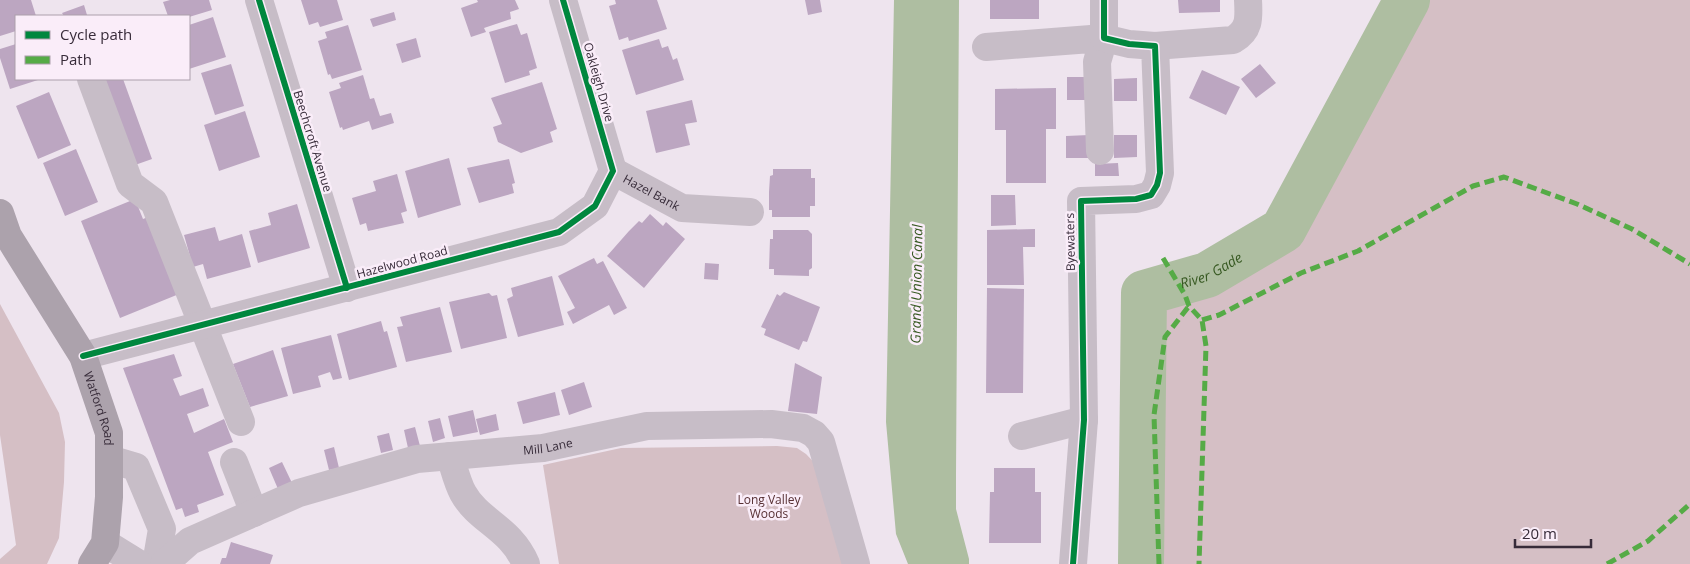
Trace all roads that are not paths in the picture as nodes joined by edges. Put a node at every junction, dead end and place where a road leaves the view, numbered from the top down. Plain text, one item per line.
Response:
1 (259, 0) edge
2 (562, 0) edge
3 (1104, 0) edge
4 (1248, 0) edge
5 (1104, 38) junction
6 (1155, 46) junction
7 (986, 47) dead end
8 (91, 80) edge
9 (1100, 151) dead end
10 (613, 171) junction
11 (750, 212) dead end
12 (0, 213) edge
13 (346, 288) junction
14 (202, 325) junction
15 (83, 356) junction
16 (1084, 420) junction
17 (241, 422) dead end
18 (1022, 436) dead end
19 (450, 456) junction
20 (109, 459) junction
21 (234, 462) dead end
22 (254, 513) junction
23 (99, 554) edge
24 (140, 564) edge
25 (156, 564) edge
26 (164, 564) edge
27 (526, 564) edge
28 (856, 564) edge
29 (1073, 564) edge

1 - 13 street, Beechcroft Avenue
2 - 10 street, Oakleigh Drive
3 - 5 street
4 - 6 street
5 - 6 street
5 - 7 street
5 - 9 street
6 - 16 street, Byewaters
8 - 14 street
10 - 11 street, Hazel Bank
10 - 13 street, Hazelwood Road
12 - 15 main road, Watford Road
13 - 14 street, Hazelwood Road
14 - 15 street, Hazelwood Road
14 - 17 street
15 - 20 main road, Watford Road
16 - 18 street
16 - 29 street, Byewaters
19 - 22 street, Mill Lane
19 - 27 street
19 - 28 street, Mill Lane
20 - 23 main road, Watford Road
20 - 25 street
21 - 22 street
22 - 26 street, Mill Lane
23 - 24 street

